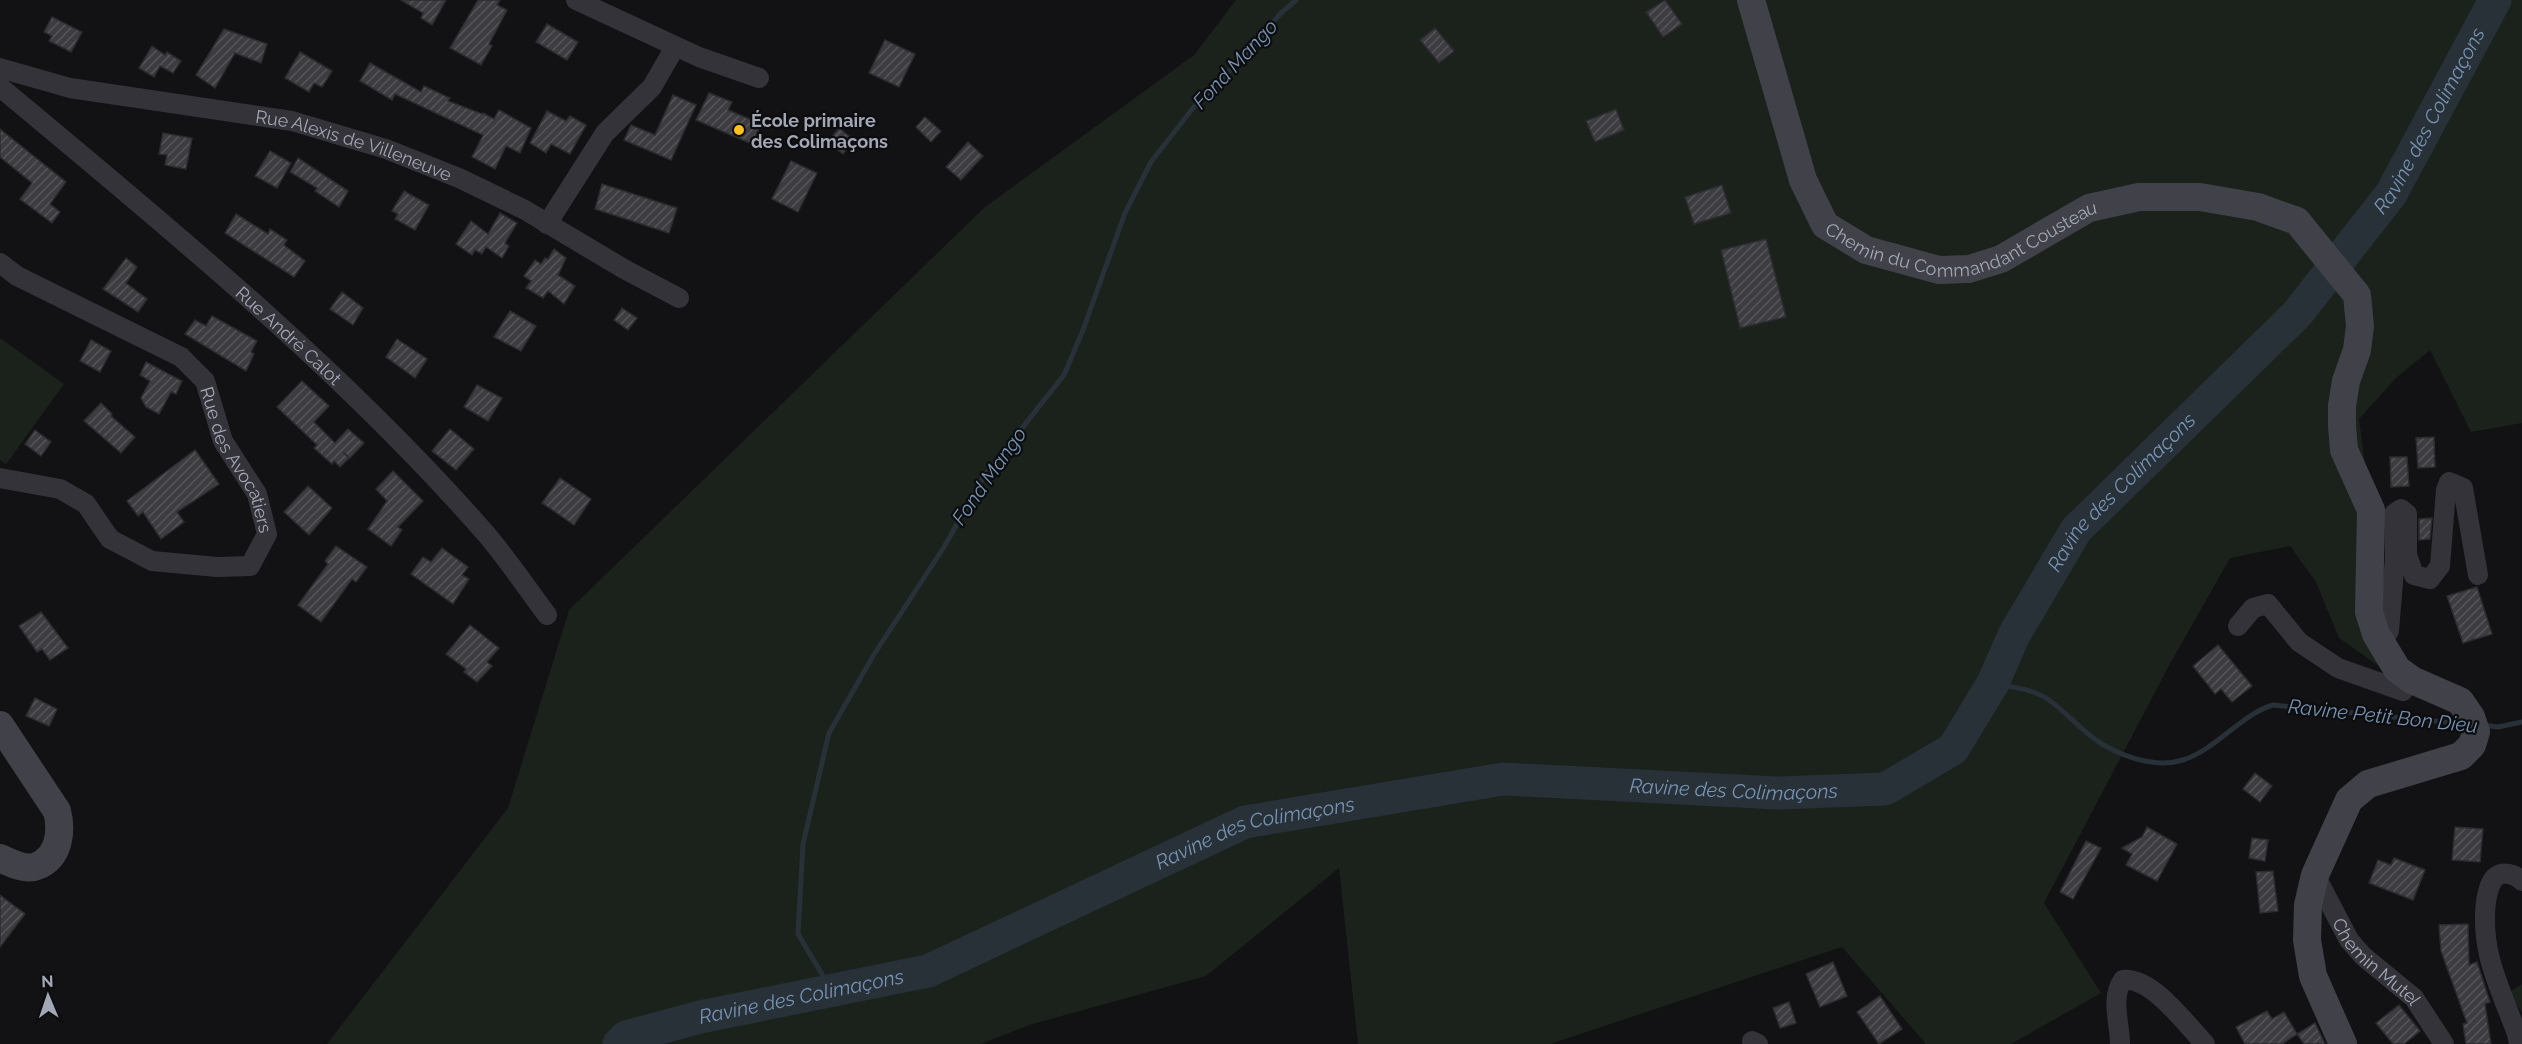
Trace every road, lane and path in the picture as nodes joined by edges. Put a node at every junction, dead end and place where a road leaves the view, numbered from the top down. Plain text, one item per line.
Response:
1 (576, 0) edge
2 (1751, 0) edge
3 (675, 47) junction
4 (0, 68) edge
5 (759, 78) dead end
6 (0, 87) edge
7 (547, 224) junction
8 (0, 263) edge
9 (679, 298) dead end
10 (0, 478) edge
11 (2478, 575) dead end
12 (548, 615) dead end
13 (2238, 626) dead end
14 (2376, 634) junction
15 (2412, 681) junction
16 (0, 725) edge
17 (0, 858) edge
18 (2315, 875) junction
19 (2522, 881) edge
20 (2120, 1044) edge
21 (2205, 1044) edge
22 (2343, 1044) edge
23 (2444, 1044) edge
24 (2519, 1044) edge

1 - 3 street
2 - 14 main road, Chemin du Commandant Cousteau
3 - 5 street
3 - 7 street
4 - 7 street, Rue Alexis de Villeneuve
6 - 12 street, Rue André Calot
7 - 9 street, Rue Alexis de Villeneuve
8 - 10 street, Rue des Avocatiers
11 - 14 street
13 - 15 street
14 - 15 main road
15 - 18 main road
16 - 17 main road
18 - 22 main road
18 - 23 street, Chemin Mutel
19 - 24 street
20 - 21 street

